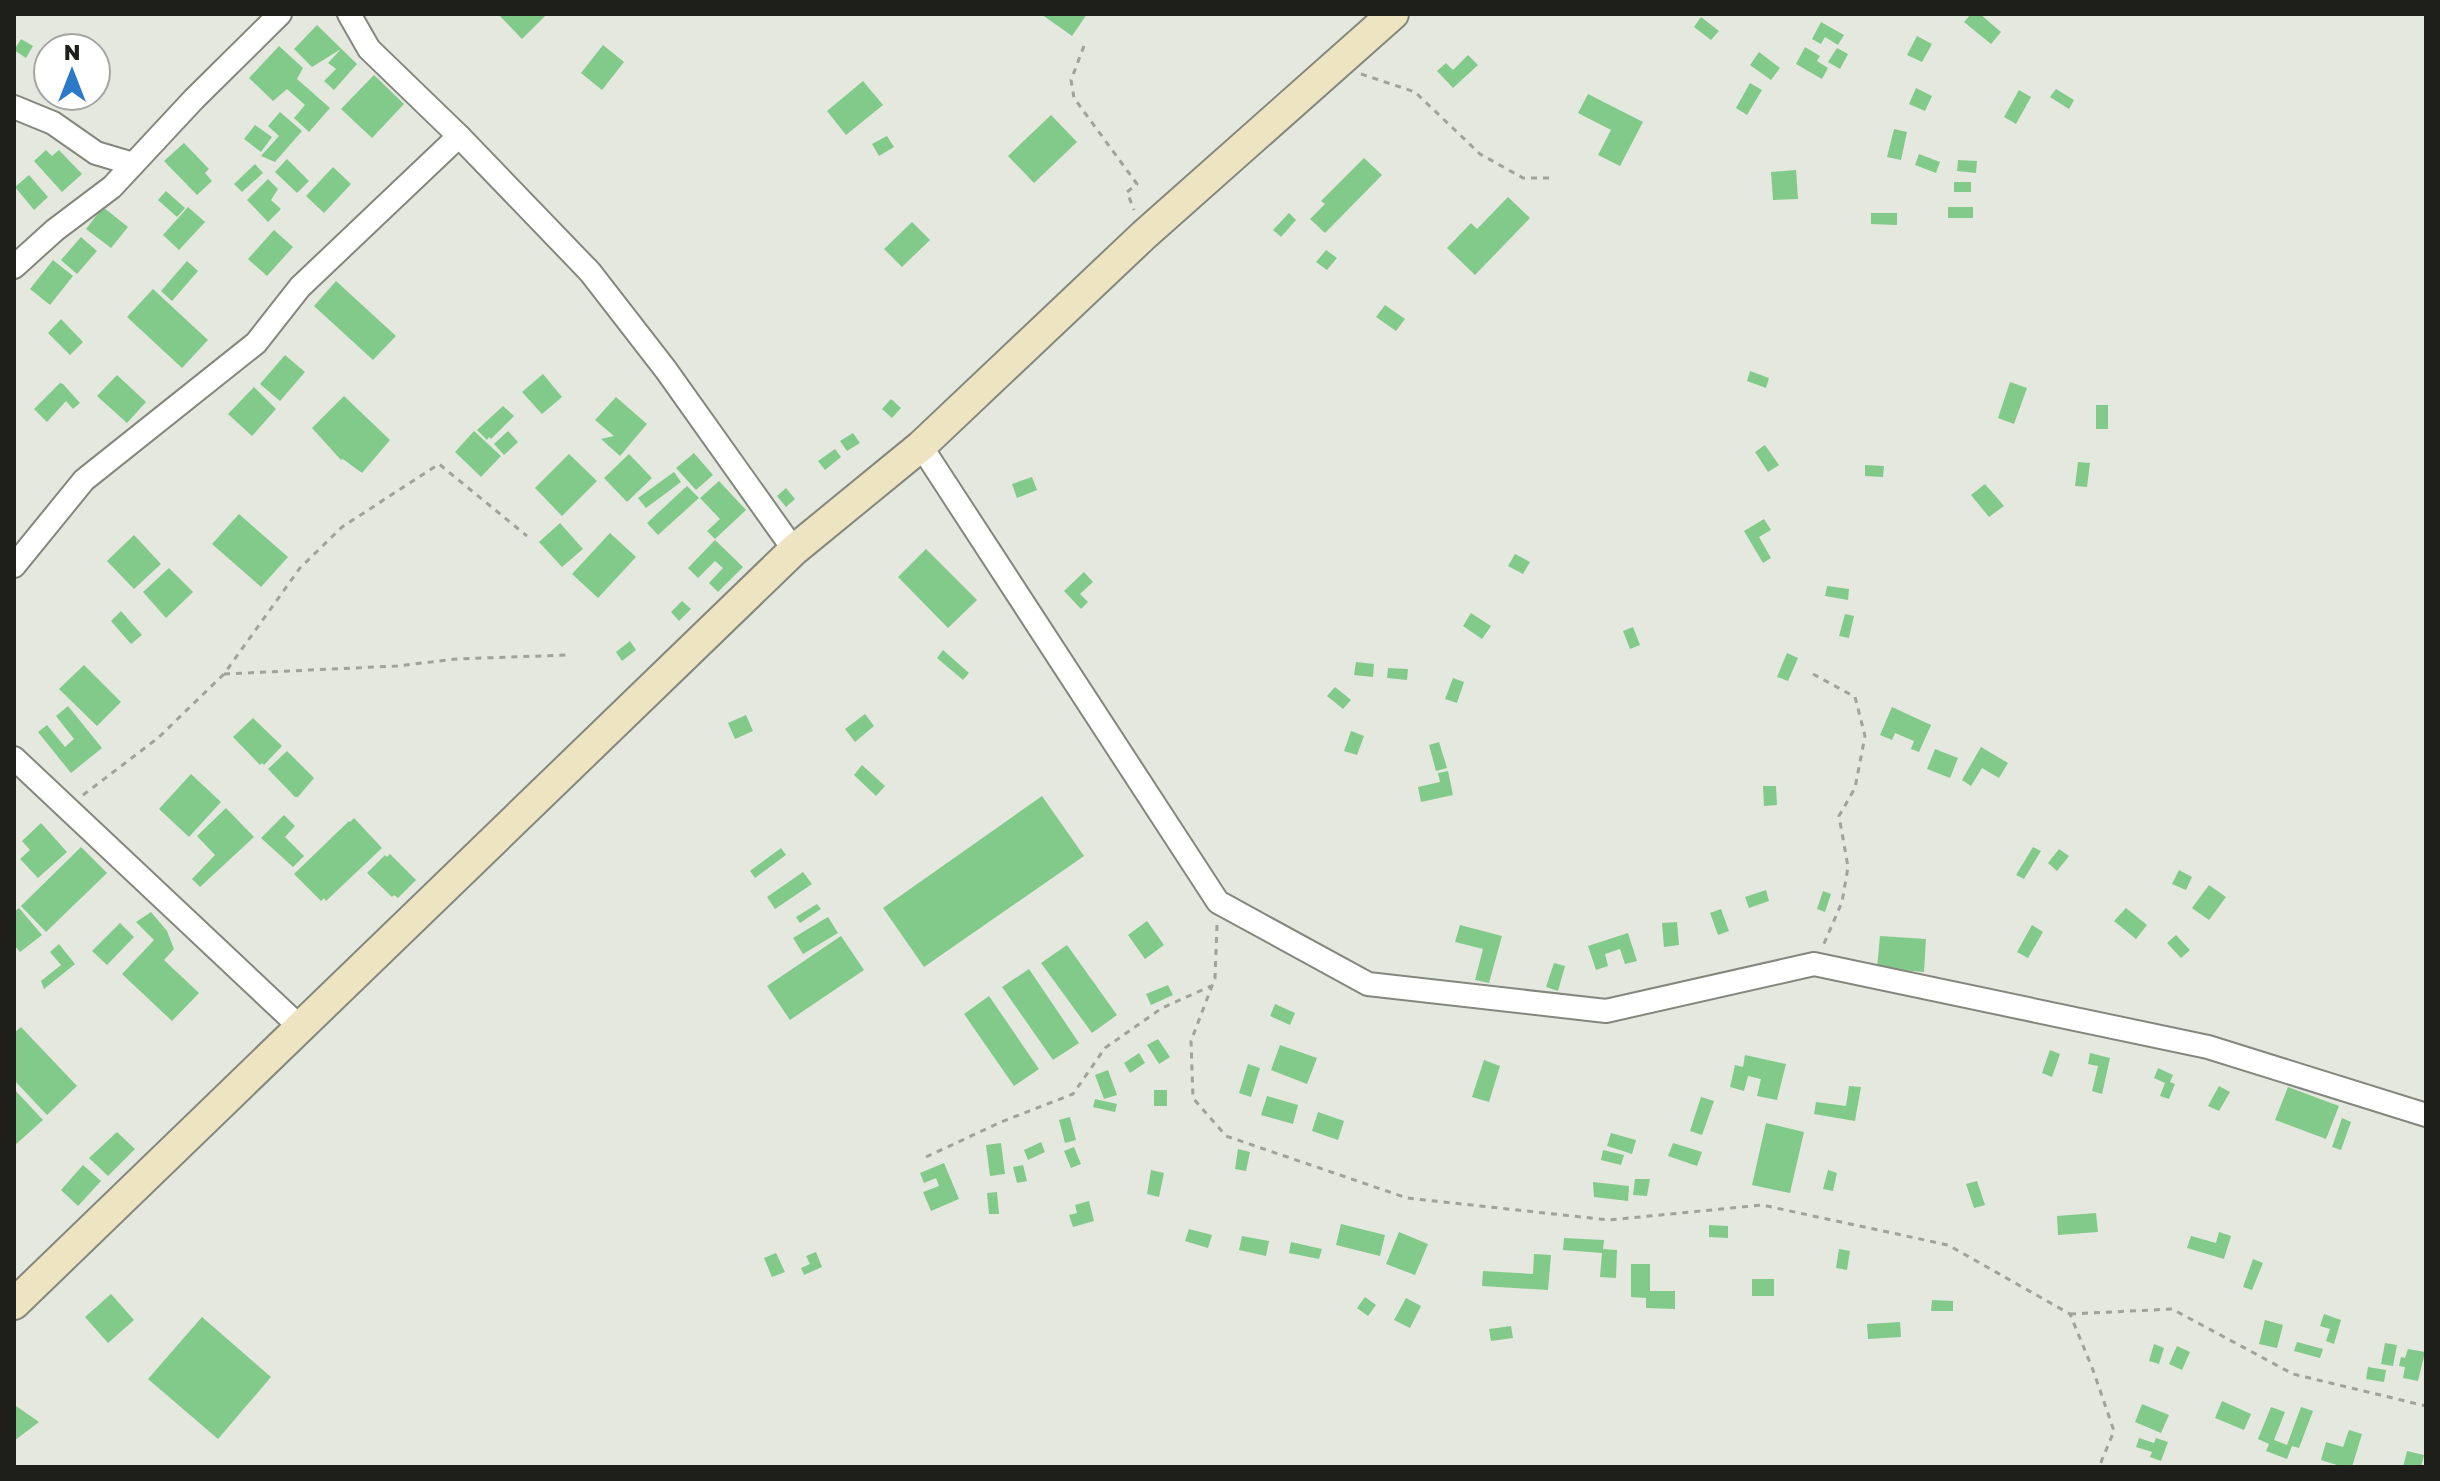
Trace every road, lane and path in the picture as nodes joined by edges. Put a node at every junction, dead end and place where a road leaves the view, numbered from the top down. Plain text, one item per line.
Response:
1 (279, 14) edge
2 (349, 14) edge
3 (1388, 16) edge
4 (1084, 46) dead end
5 (1335, 65) junction
6 (14, 107) edge
7 (459, 136) junction
8 (133, 164) junction
9 (1552, 178) dead end
10 (1144, 235) junction
11 (14, 267) edge
12 (921, 446) junction
13 (527, 536) dead end
14 (794, 550) junction
15 (14, 566) edge
16 (567, 655) dead end
17 (224, 674) junction
18 (1813, 674) dead end
19 (14, 758) edge
20 (67, 807) junction
21 (1218, 902) junction
22 (1814, 964) junction
23 (1211, 986) junction
24 (301, 1028) junction
25 (2426, 1115) edge
26 (926, 1157) dead end
27 (14, 1304) edge
28 (2070, 1314) junction
29 (2426, 1406) edge
30 (2099, 1467) edge

1 - 8 street
2 - 7 street
3 - 5 main road
4 - 10 path
5 - 9 path
5 - 10 main road
6 - 8 street
7 - 14 street
7 - 15 street
8 - 11 street
10 - 12 main road
12 - 14 main road
12 - 21 street
13 - 17 path
14 - 24 main road
16 - 17 path
17 - 20 path
18 - 22 path
19 - 20 street
20 - 24 street
21 - 22 street
21 - 23 path
22 - 25 street
23 - 26 path
23 - 28 path
24 - 27 main road
28 - 29 path
28 - 30 path

